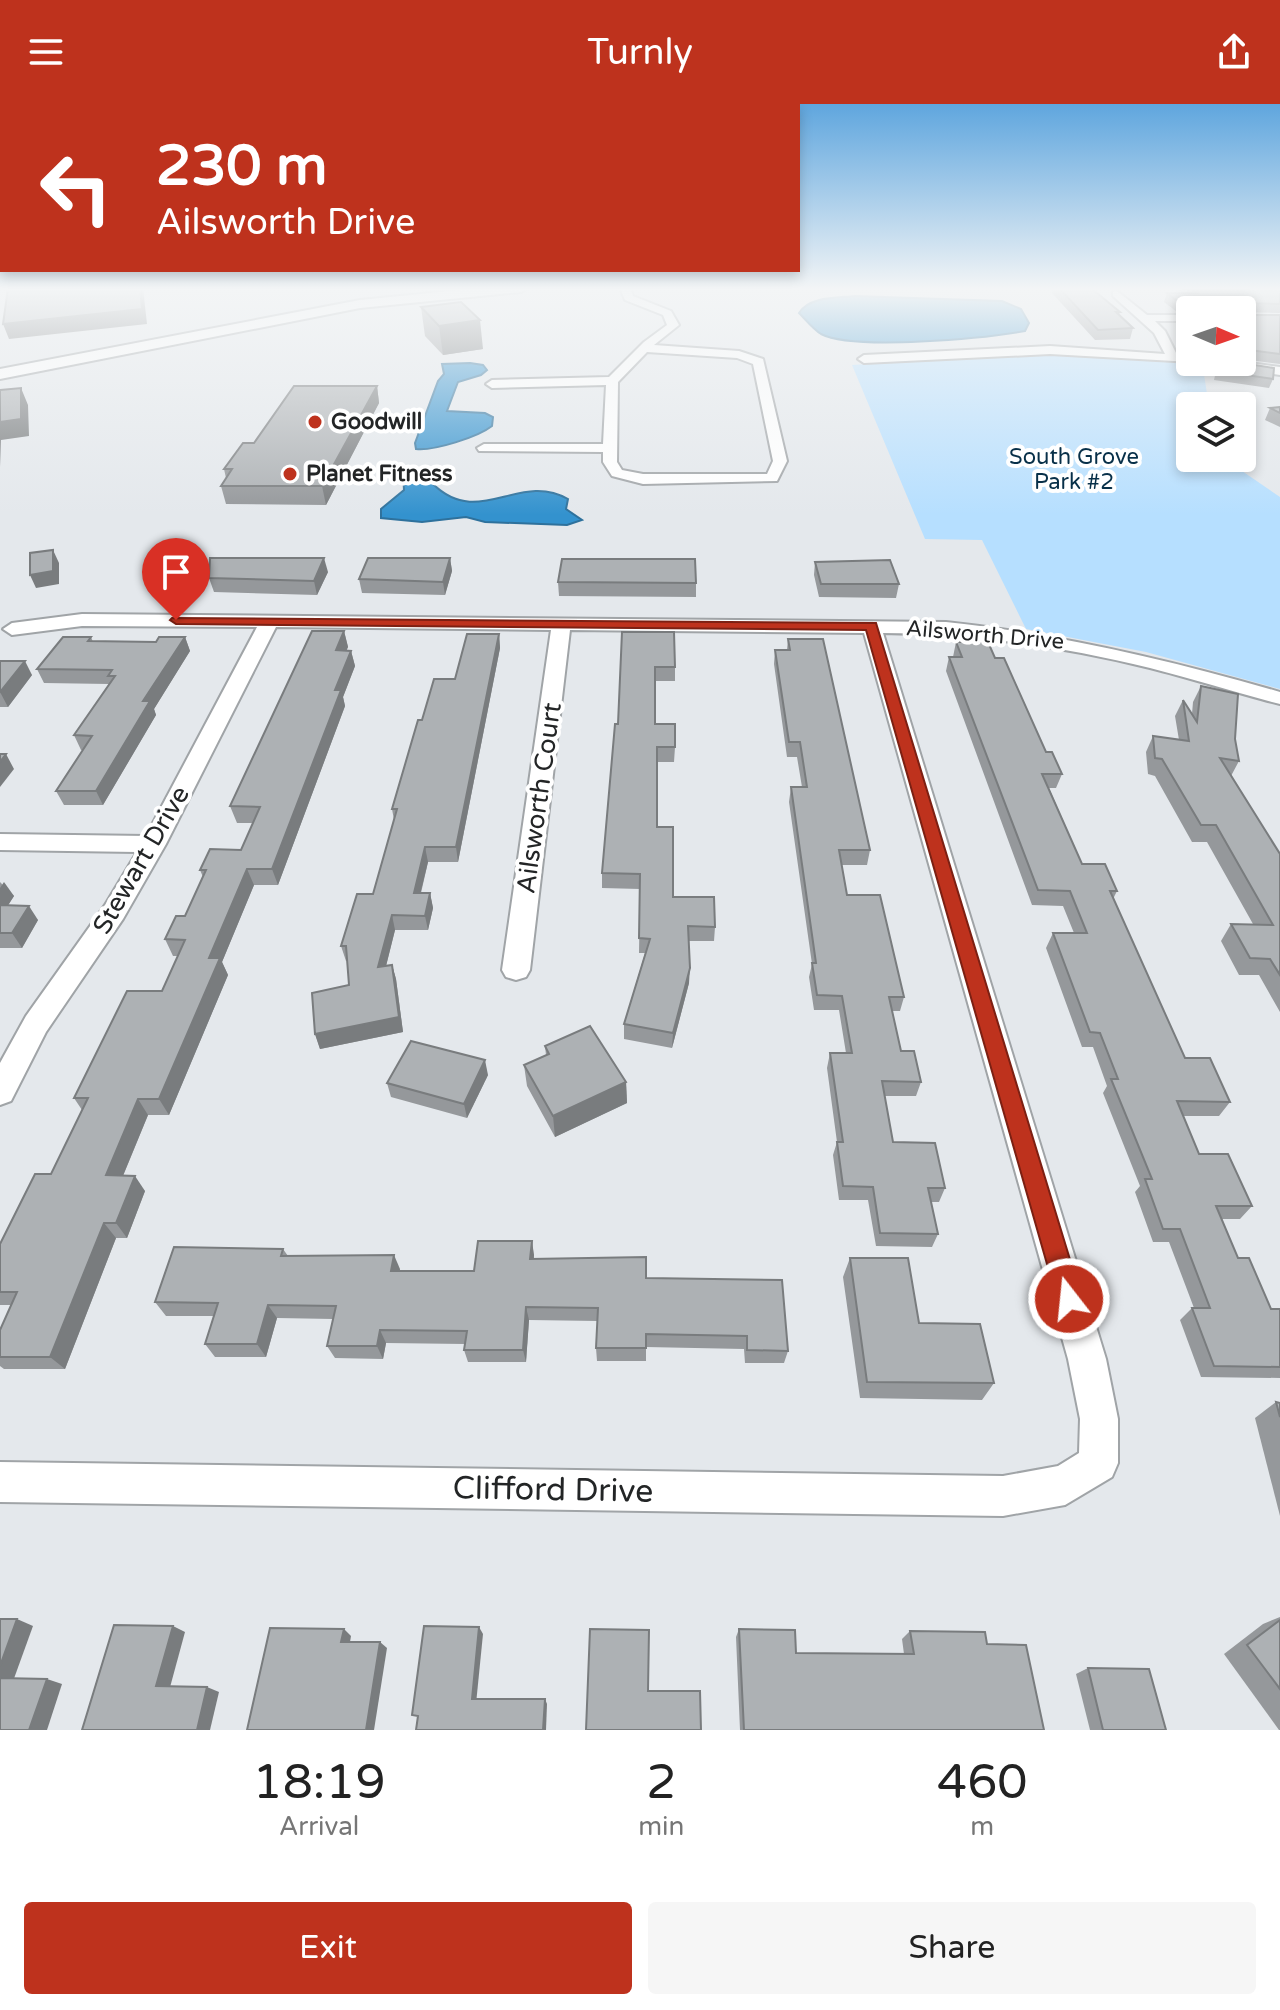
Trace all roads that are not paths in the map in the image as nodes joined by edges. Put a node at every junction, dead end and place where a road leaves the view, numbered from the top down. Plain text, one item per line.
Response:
1 (52, 364) edge
2 (92, 364) edge
3 (632, 364) edge
4 (759, 364) edge
5 (1256, 368) edge
6 (1280, 371) edge
7 (0, 374) edge
8 (612, 381) junction
9 (0, 382) edge
10 (492, 384) dead end
11 (484, 448) dead end
12 (611, 448) junction
13 (270, 621) junction
14 (561, 625) junction
15 (871, 626) junction
16 (12, 629) dead end
17 (1280, 698) edge
18 (0, 842) edge
19 (154, 844) junction
20 (516, 970) dead end
21 (0, 1092) edge
22 (0, 1482) edge

1 - 7 main road
2 - 9 main road
3 - 8 street
4 - 12 street
5 - 6 street
8 - 10 street
8 - 12 street
11 - 12 street
13 - 14 street, Ailsworth Drive
13 - 16 street, Ailsworth Drive
13 - 19 street, Stewart Drive
14 - 15 street, Ailsworth Drive
14 - 20 street, Ailsworth Court
15 - 17 street, Ailsworth Drive
15 - 22 street, Clifford Drive
18 - 19 street
19 - 21 street, Stewart Drive

